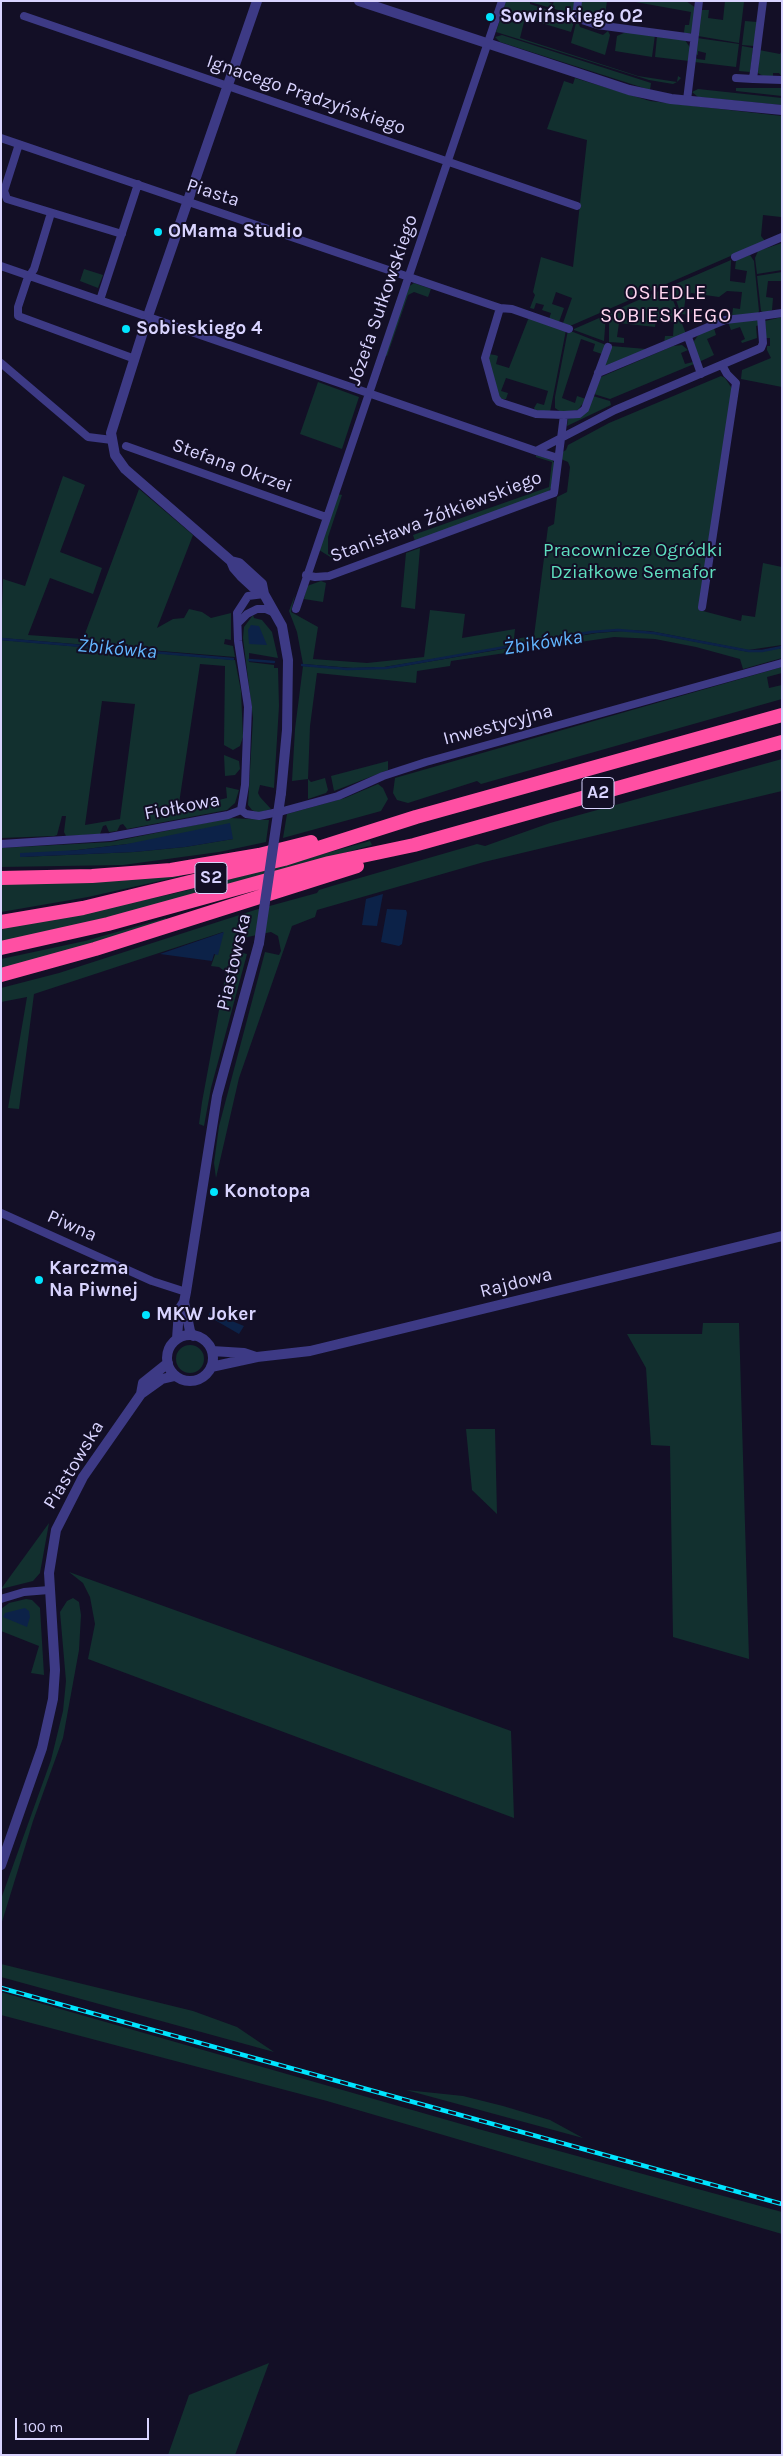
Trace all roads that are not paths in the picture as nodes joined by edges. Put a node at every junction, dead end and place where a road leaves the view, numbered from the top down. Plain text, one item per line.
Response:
1 (257, 1) edge
2 (359, 1) edge
3 (502, 1) edge
4 (578, 1) edge
5 (700, 1) edge
6 (763, 1) edge
7 (24, 16) dead end
8 (694, 38) junction
9 (487, 43) junction
10 (736, 78) dead end
11 (753, 79) junction
12 (782, 80) edge
13 (227, 84) junction
14 (686, 100) junction
15 (782, 110) edge
16 (1, 138) edge
17 (19, 144) junction
18 (447, 161) junction
19 (138, 184) junction
20 (189, 202) junction
21 (577, 206) dead end
22 (51, 213) junction
23 (122, 234) junction
24 (782, 237) edge
25 (734, 257) dead end
26 (1, 266) edge
27 (30, 276) junction
28 (408, 277) junction
29 (100, 300) junction
30 (500, 308) junction
31 (782, 313) edge
32 (148, 316) junction
33 (761, 316) junction
34 (569, 329) dead end
35 (688, 337) junction
36 (608, 347) dead end
37 (135, 359) junction
38 (1, 363) edge
39 (722, 365) junction
40 (598, 373) junction
41 (701, 374) junction
42 (368, 393) junction
43 (564, 415) junction
44 (561, 438) junction
45 (112, 440) junction
46 (126, 446) dead end
47 (536, 452) junction
48 (558, 458) junction
49 (326, 517) junction
50 (306, 575) junction
51 (264, 594) junction
52 (702, 606) dead end
53 (296, 609) dead end
54 (275, 613) junction
55 (239, 622) junction
56 (782, 663) edge
57 (782, 715) edge
58 (782, 742) edge
59 (241, 810) junction
60 (416, 818) junction
61 (1, 844) edge
62 (414, 845) junction
63 (1, 878) edge
64 (1, 922) edge
65 (1, 948) edge
66 (1, 975) edge
67 (1, 1212) edge
68 (782, 1236) edge
69 (185, 1297) junction
70 (193, 1336) junction
71 (177, 1339) junction
72 (212, 1351) junction
73 (257, 1357) junction
74 (168, 1363) junction
75 (211, 1367) junction
76 (175, 1376) junction
77 (141, 1394) junction
78 (49, 1590) junction
79 (1, 1599) edge
80 (1, 1865) edge

1 - 13 street
2 - 9 street
3 - 9 street, Józefa Sułkowskiego
4 - 8 street
5 - 8 street
6 - 11 street
7 - 13 street, Ignacego Prądzyńskiego
8 - 14 street
9 - 14 street
9 - 18 street, Józefa Sułkowskiego
10 - 11 street
11 - 12 street
13 - 18 street, Ignacego Prądzyńskiego
13 - 20 street
14 - 15 street
16 - 17 street, Piasta
17 - 19 street, Piasta
17 - 22 street
18 - 21 street, Ignacego Prądzyńskiego
18 - 28 street, Józefa Sułkowskiego
19 - 20 street, Piasta
19 - 23 street
20 - 28 street, Piasta
20 - 32 street
22 - 23 street
22 - 27 street
23 - 29 street
24 - 25 street
26 - 27 street
27 - 29 street
27 - 37 street
28 - 30 street, Piasta
28 - 42 street, Józefa Sułkowskiego
29 - 32 street
30 - 34 street, Piasta
30 - 43 street
31 - 33 street
32 - 37 street
32 - 42 street
33 - 35 street
33 - 39 street
35 - 40 street
35 - 41 street
36 - 40 street
37 - 45 street
38 - 45 street
39 - 41 street
39 - 52 street
40 - 43 street
41 - 44 street
42 - 47 street
42 - 49 street, Józefa Sułkowskiego
43 - 44 street, Stanisława Żółkiewskiego
44 - 47 street
44 - 48 street, Stanisława Żółkiewskiego
45 - 51 street, Piastowska
46 - 49 street, Stefana Okrzei
47 - 48 street
48 - 50 street, Stanisława Żółkiewskiego
49 - 50 street, Józefa Sułkowskiego
50 - 53 street, Józefa Sułkowskiego
51 - 54 street, Piastowska
51 - 55 street, Fiołkowa
54 - 55 street
54 - 69 street, Piastowska, bridge
55 - 59 street, Fiołkowa
56 - 59 street, Inwestycyjna
57 - 60 highway, S2
58 - 62 highway, A2
59 - 61 street, Fiołkowa
60 - 63 highway
60 - 64 highway, S2
62 - 65 highway, S2
62 - 66 highway
67 - 69 street, Piwna
68 - 73 street, Rajdowa
69 - 70 street, Piastowska
69 - 71 street, Piastowska
70 - 71 street
70 - 72 street
71 - 74 street
72 - 73 street, Rajdowa
72 - 75 street
73 - 75 street, Rajdowa
74 - 76 street
74 - 77 street, Piastowska
75 - 76 street
76 - 77 street, Piastowska
77 - 78 street, Piastowska
78 - 79 street
78 - 80 street, Piastowska

